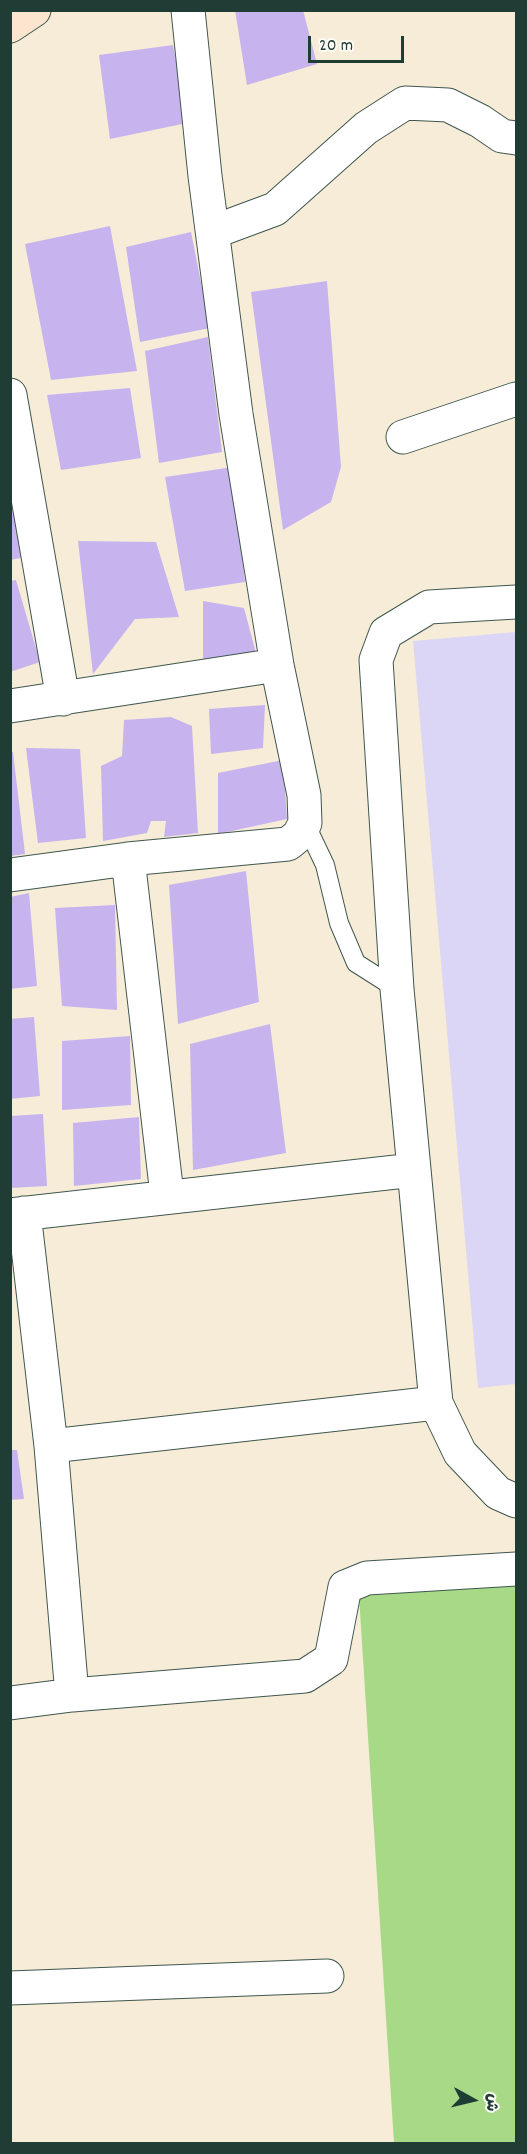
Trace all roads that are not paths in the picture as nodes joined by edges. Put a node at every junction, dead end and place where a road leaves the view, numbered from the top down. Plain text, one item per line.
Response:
1 (34, 10) edge
2 (188, 10) edge
3 (10, 26) edge
4 (516, 138) edge
5 (213, 232) junction
6 (10, 395) edge
7 (516, 399) edge
8 (403, 437) dead end
9 (516, 602) edge
10 (277, 665) junction
11 (63, 699) junction
12 (10, 706) edge
13 (305, 823) junction
14 (128, 860) junction
15 (10, 876) edge
16 (397, 989) junction
17 (414, 1170) junction
18 (167, 1196) junction
19 (17, 1214) edge
20 (436, 1403) junction
21 (51, 1446) junction
22 (516, 1501) edge
23 (516, 1569) edge
24 (72, 1695) junction
25 (10, 1703) edge
26 (327, 1976) dead end
27 (10, 1988) edge

1 - 3 street
2 - 5 street
4 - 5 street
5 - 10 street
6 - 11 street
7 - 8 street
9 - 16 street
10 - 11 street
10 - 13 street
11 - 12 street
13 - 14 street
13 - 16 lane
14 - 15 street
14 - 18 street
16 - 17 street
17 - 18 street
17 - 20 street
18 - 19 street
19 - 21 street
20 - 21 street
20 - 22 street
21 - 24 street
23 - 24 street
24 - 25 street
26 - 27 street

